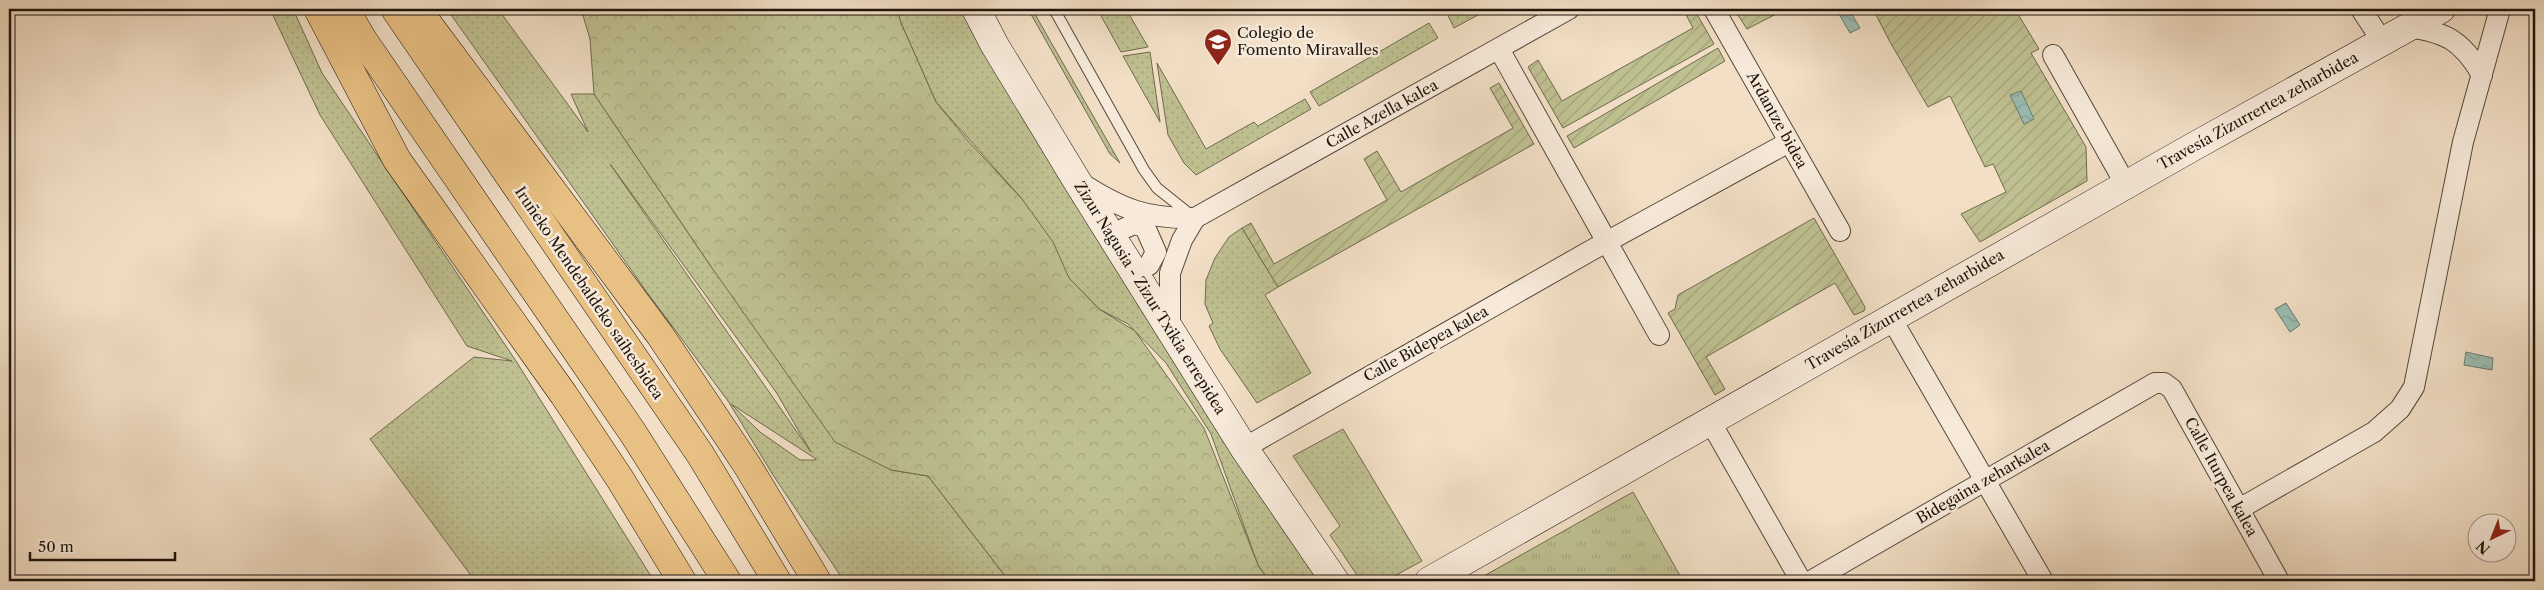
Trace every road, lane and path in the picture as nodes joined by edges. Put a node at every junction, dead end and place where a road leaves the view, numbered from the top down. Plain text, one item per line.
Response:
1 (318, 9) edge
2 (345, 9) edge
3 (395, 9) edge
4 (417, 9) edge
5 (976, 9) edge
6 (1054, 9) edge
7 (1569, 9) edge
8 (1714, 9) edge
9 (2361, 9) edge
10 (2500, 9) edge
11 (2438, 10) edge
12 (2408, 27) junction
13 (2382, 41) junction
14 (1499, 49) junction
15 (2054, 55) dead end
16 (2482, 74) junction
17 (1789, 142) junction
18 (1077, 181) junction
19 (2126, 185) junction
20 (1154, 217) junction
21 (1195, 218) junction
22 (1122, 229) junction
23 (1840, 231) dead end
24 (1182, 240) junction
25 (1608, 241) junction
26 (1142, 269) junction
27 (1891, 318) junction
28 (1170, 328) junction
29 (1659, 334) dead end
30 (2155, 382) joint
31 (1710, 421) junction
32 (1244, 448) junction
33 (1985, 481) junction
34 (2239, 509) junction
35 (682, 581) edge
36 (727, 581) edge
37 (777, 581) edge
38 (817, 581) edge
39 (1335, 581) edge
40 (1429, 581) edge
41 (1802, 581) edge
42 (1811, 581) edge
43 (2043, 581) edge
44 (2279, 581) edge

1 - 35 highway
2 - 36 highway
3 - 37 highway, Iruñeko Mendebaldeko saihesbidea
4 - 38 highway
5 - 18 street, Zizur Nagusia - Zizur Txikia errepidea
6 - 21 lane
7 - 14 street, Calle Azella kalea
8 - 17 street, Ardantze bidea
9 - 13 street
10 - 16 street
11 - 12 street, Travesía Zizurrertea zeharbidea
12 - 13 street, Travesía Zizurrertea zeharbidea
12 - 16 street
13 - 19 street, Travesía Zizurrertea zeharbidea
14 - 21 street, Calle Azella kalea
14 - 25 street
15 - 19 street
16 - 34 street
17 - 23 street, Ardantze bidea
17 - 25 street, Calle Bidepea kalea
18 - 20 street
18 - 22 street, Zizur Nagusia - Zizur Txikia errepidea
19 - 27 street, Travesía Zizurrertea zeharbidea
20 - 21 street
20 - 22 street
21 - 24 street
22 - 26 street, Zizur Nagusia - Zizur Txikia errepidea
24 - 26 street
24 - 28 street
25 - 29 street
25 - 32 street, Calle Bidepea kalea
26 - 28 street, Zizur Nagusia - Zizur Txikia errepidea
27 - 31 street, Travesía Zizurrertea zeharbidea
27 - 33 street
28 - 32 street, Zizur Nagusia - Zizur Txikia errepidea
30 - 33 street, Bidegaina zeharkalea
30 - 34 street, Calle Iturpea kalea
31 - 40 street, Travesía Zizurrertea zeharbidea
31 - 41 street
32 - 39 street, Zizur Nagusia - Zizur Txikia errepidea
33 - 42 street, Bidegaina zeharkalea
33 - 43 street
34 - 44 street, Calle Iturpea kalea

